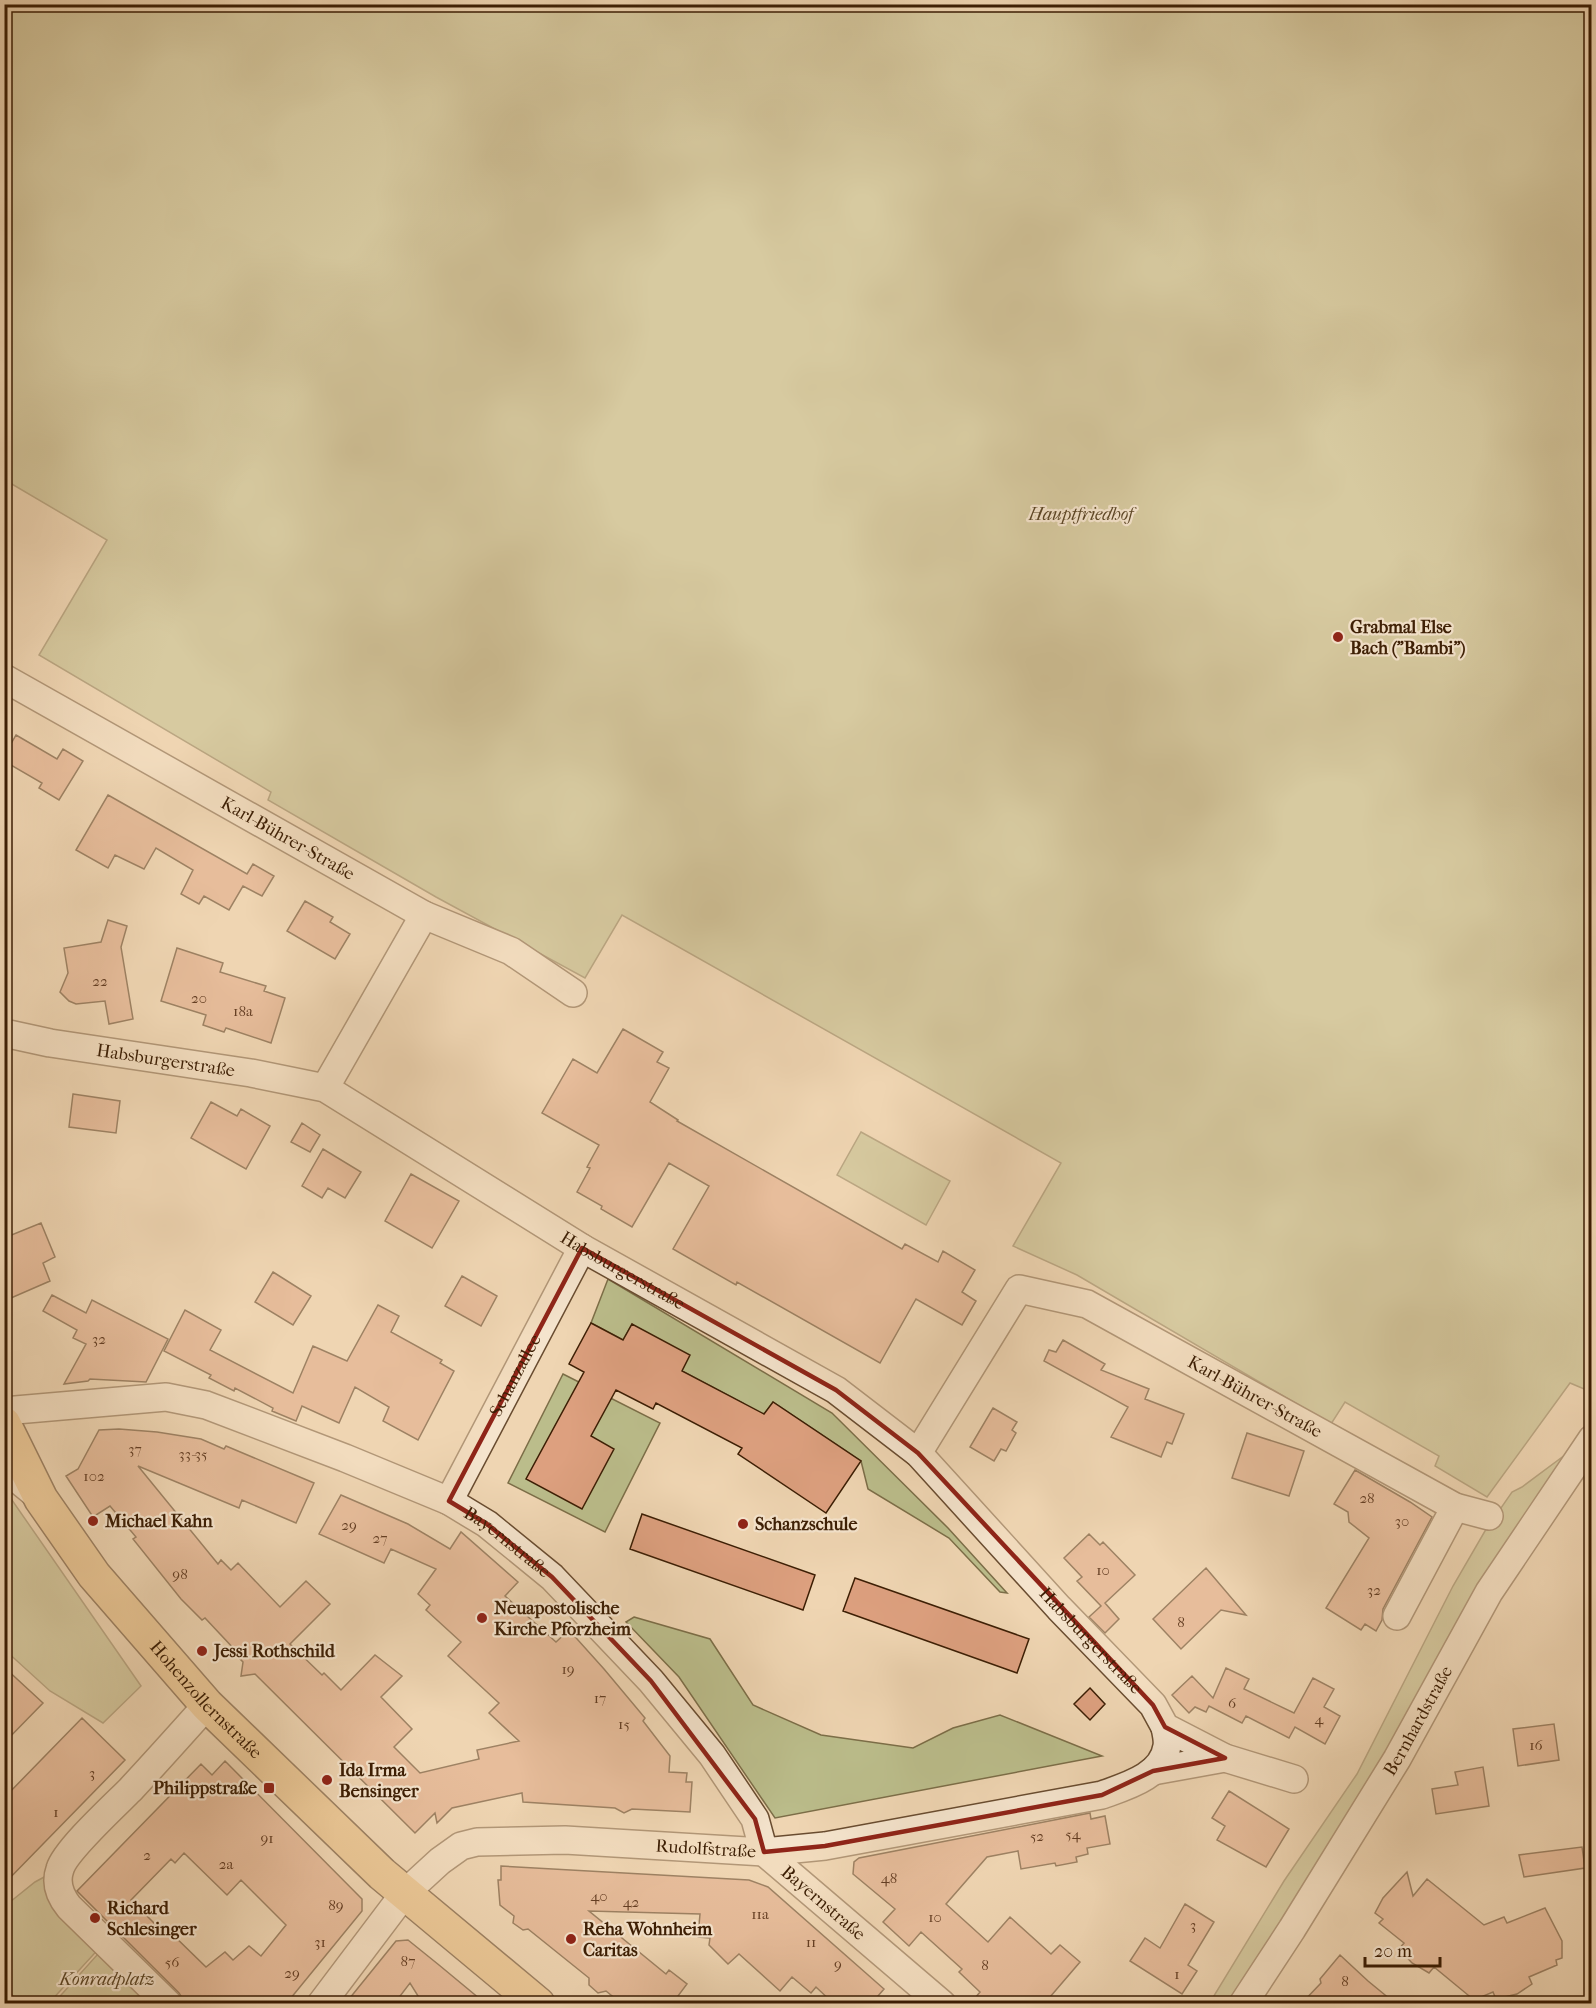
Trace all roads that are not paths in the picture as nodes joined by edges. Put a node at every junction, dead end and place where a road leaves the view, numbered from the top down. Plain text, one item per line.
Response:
1 (4, 678) edge
2 (424, 915) junction
3 (573, 993) dead end
4 (4, 1033) edge
5 (325, 1088) junction
6 (582, 1248) junction
7 (4, 1411) edge
8 (4, 1424) edge
9 (1592, 1439) edge
10 (918, 1453) junction
11 (4, 1468) edge
12 (40, 1499) junction
13 (449, 1501) junction
14 (1455, 1507) junction
15 (1489, 1516) dead end
16 (1397, 1616) dead end
17 (207, 1705) junction
18 (1165, 1727) junction
19 (1225, 1758) junction
20 (1153, 1772) junction
21 (1294, 1779) dead end
22 (764, 1852) junction
23 (404, 1894) junction
24 (168, 2004) edge
25 (321, 2004) edge
26 (538, 2004) edge
27 (942, 2004) edge
28 (1243, 2004) edge

1 - 2 street, Karl-Bührer-Straße
2 - 3 street, Karl-Bührer-Straße
2 - 5 street
4 - 5 street, Habsburgerstraße
5 - 6 street, Habsburgerstraße
6 - 10 street, Habsburgerstraße
6 - 13 street, Schanzallee
7 - 13 street, Bayernstraße
8 - 12 main road, Hohenzollernstraße
9 - 28 street, Bernhardstraße
10 - 14 street, Karl-Bührer-Straße
10 - 18 street, Habsburgerstraße
11 - 12 street
12 - 17 main road, Hohenzollernstraße
13 - 22 street, Bayernstraße
14 - 15 street, Karl-Bührer-Straße
14 - 16 street
17 - 23 main road, Hohenzollernstraße
17 - 24 street
18 - 19 street
18 - 20 street
19 - 20 street, Rudolfstraße
19 - 21 street
20 - 22 street, Rudolfstraße
22 - 23 street, Rudolfstraße
22 - 27 street, Bayernstraße
23 - 25 street, Rudolfstraße
23 - 26 main road, Hohenzollernstraße

